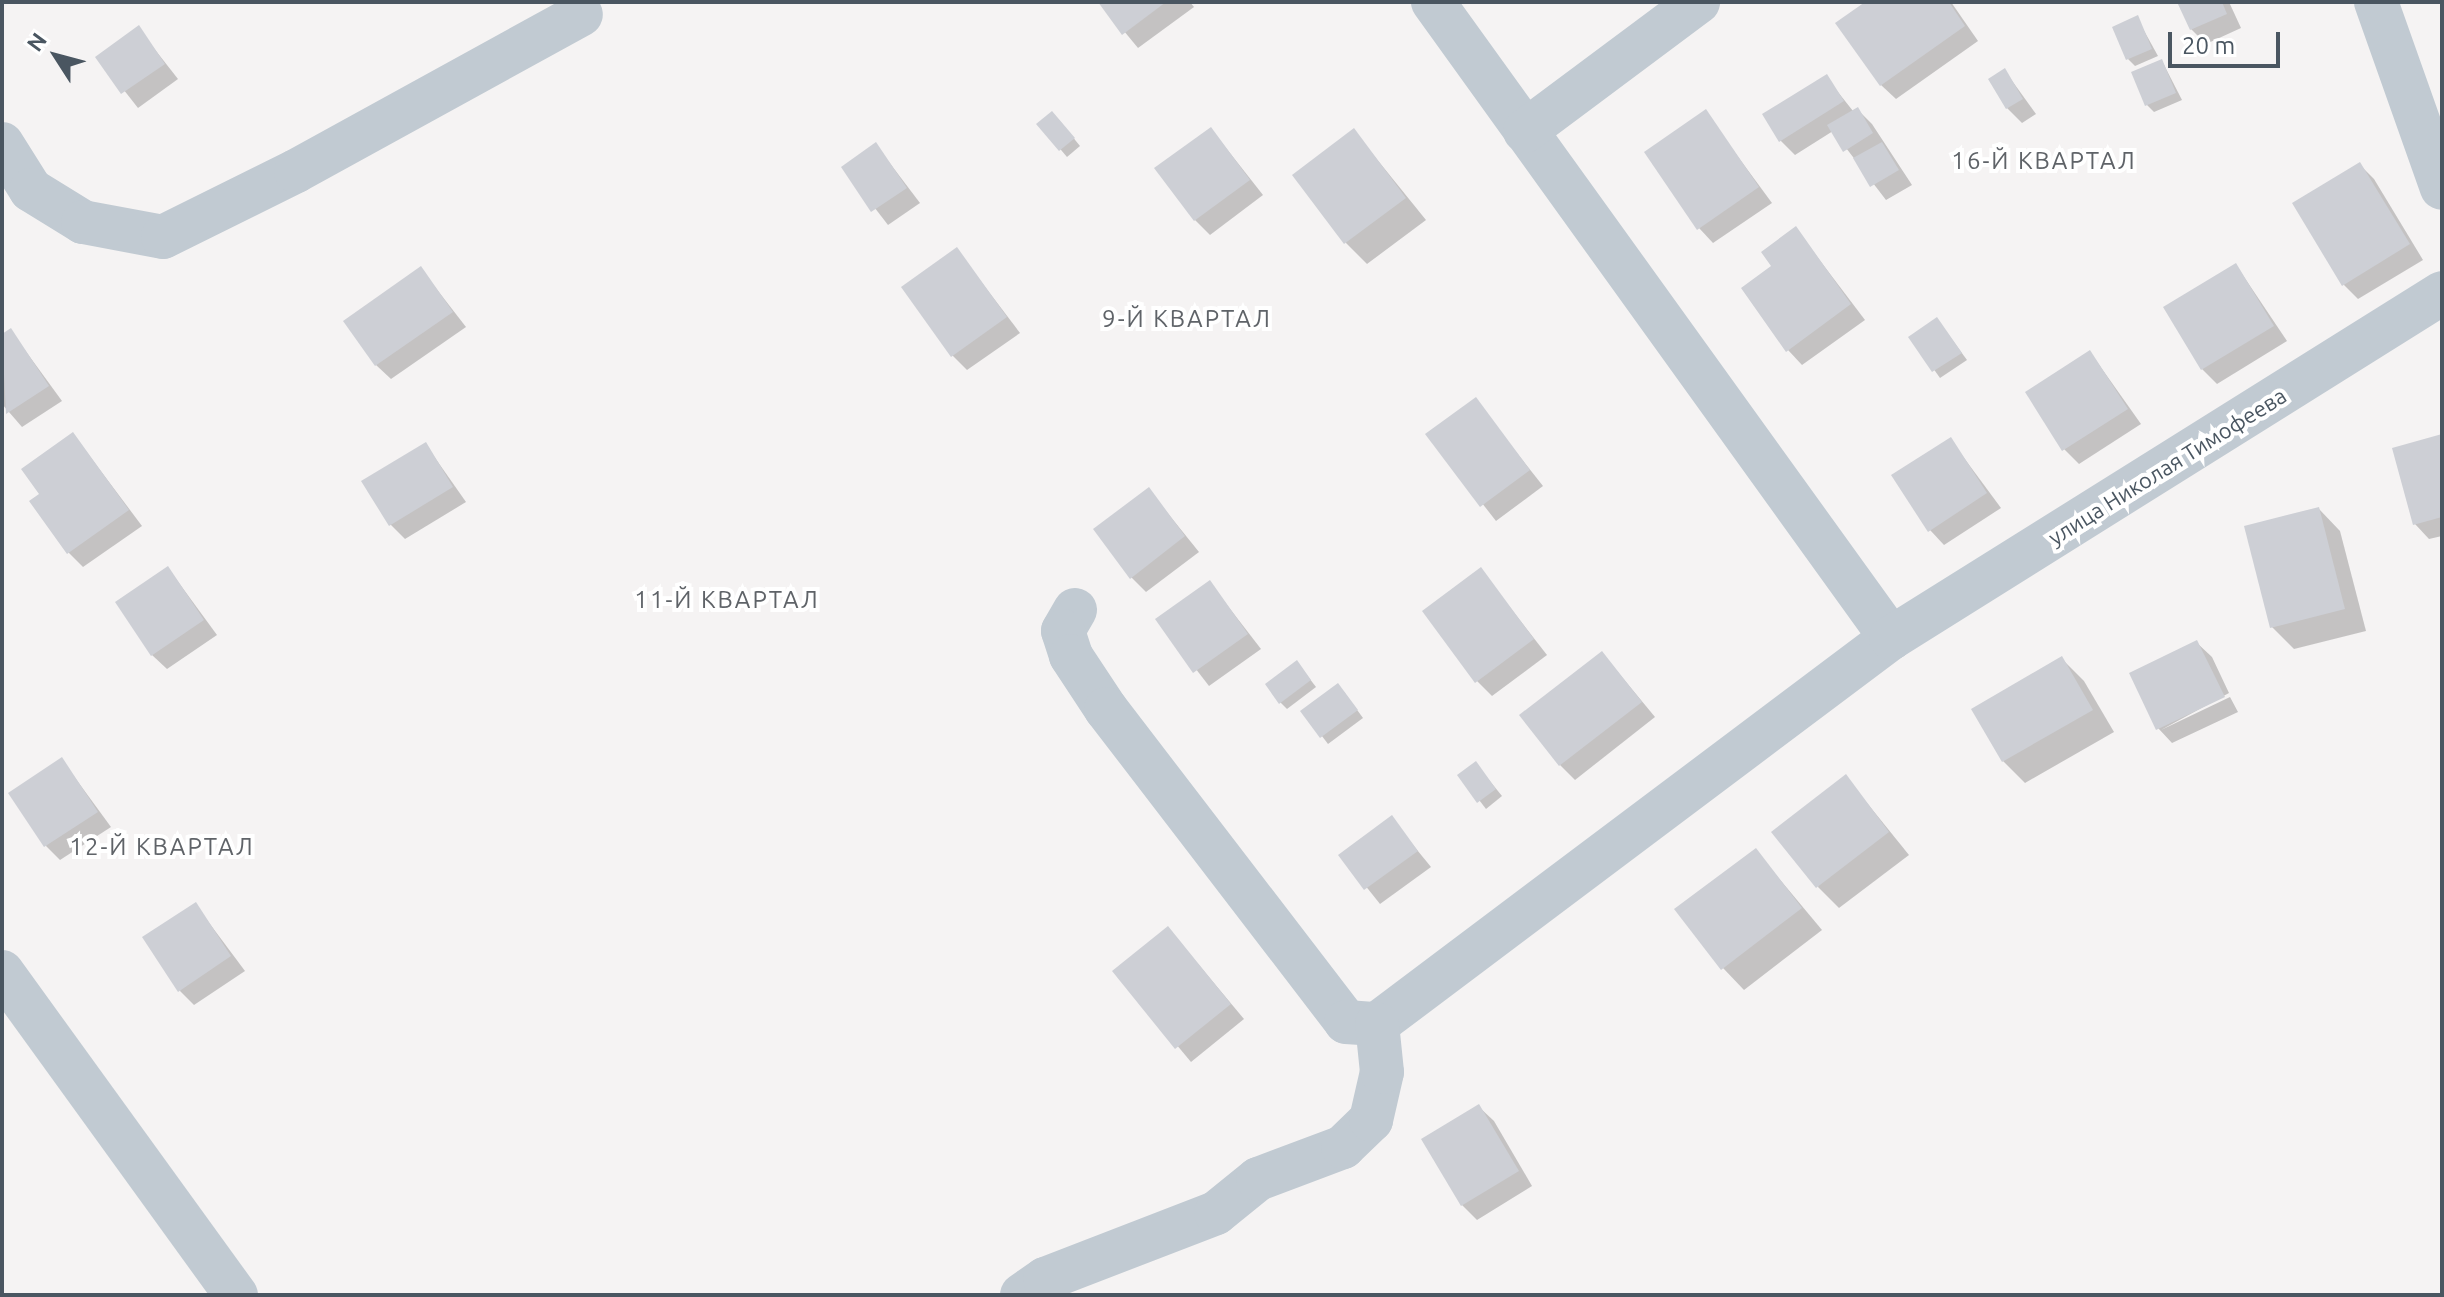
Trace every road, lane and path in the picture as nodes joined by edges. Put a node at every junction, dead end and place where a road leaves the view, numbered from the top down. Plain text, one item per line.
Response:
1 (1433, 2) edge
2 (1698, 2) edge
3 (2376, 2) edge
4 (584, 6) edge
5 (1525, 131) junction
6 (2, 144) edge
7 (2442, 188) edge
8 (2442, 293) edge
9 (1075, 610) dead end
10 (1891, 638) junction
11 (2, 972) edge
12 (1377, 1024) junction
13 (236, 1295) edge
14 (1022, 1295) edge

1 - 5 street
2 - 5 street
3 - 7 street
4 - 6 street
5 - 10 street
8 - 10 street, улица Николая Тимофеева
9 - 12 street
10 - 12 street, улица Николая Тимофеева
11 - 13 street
12 - 14 street

